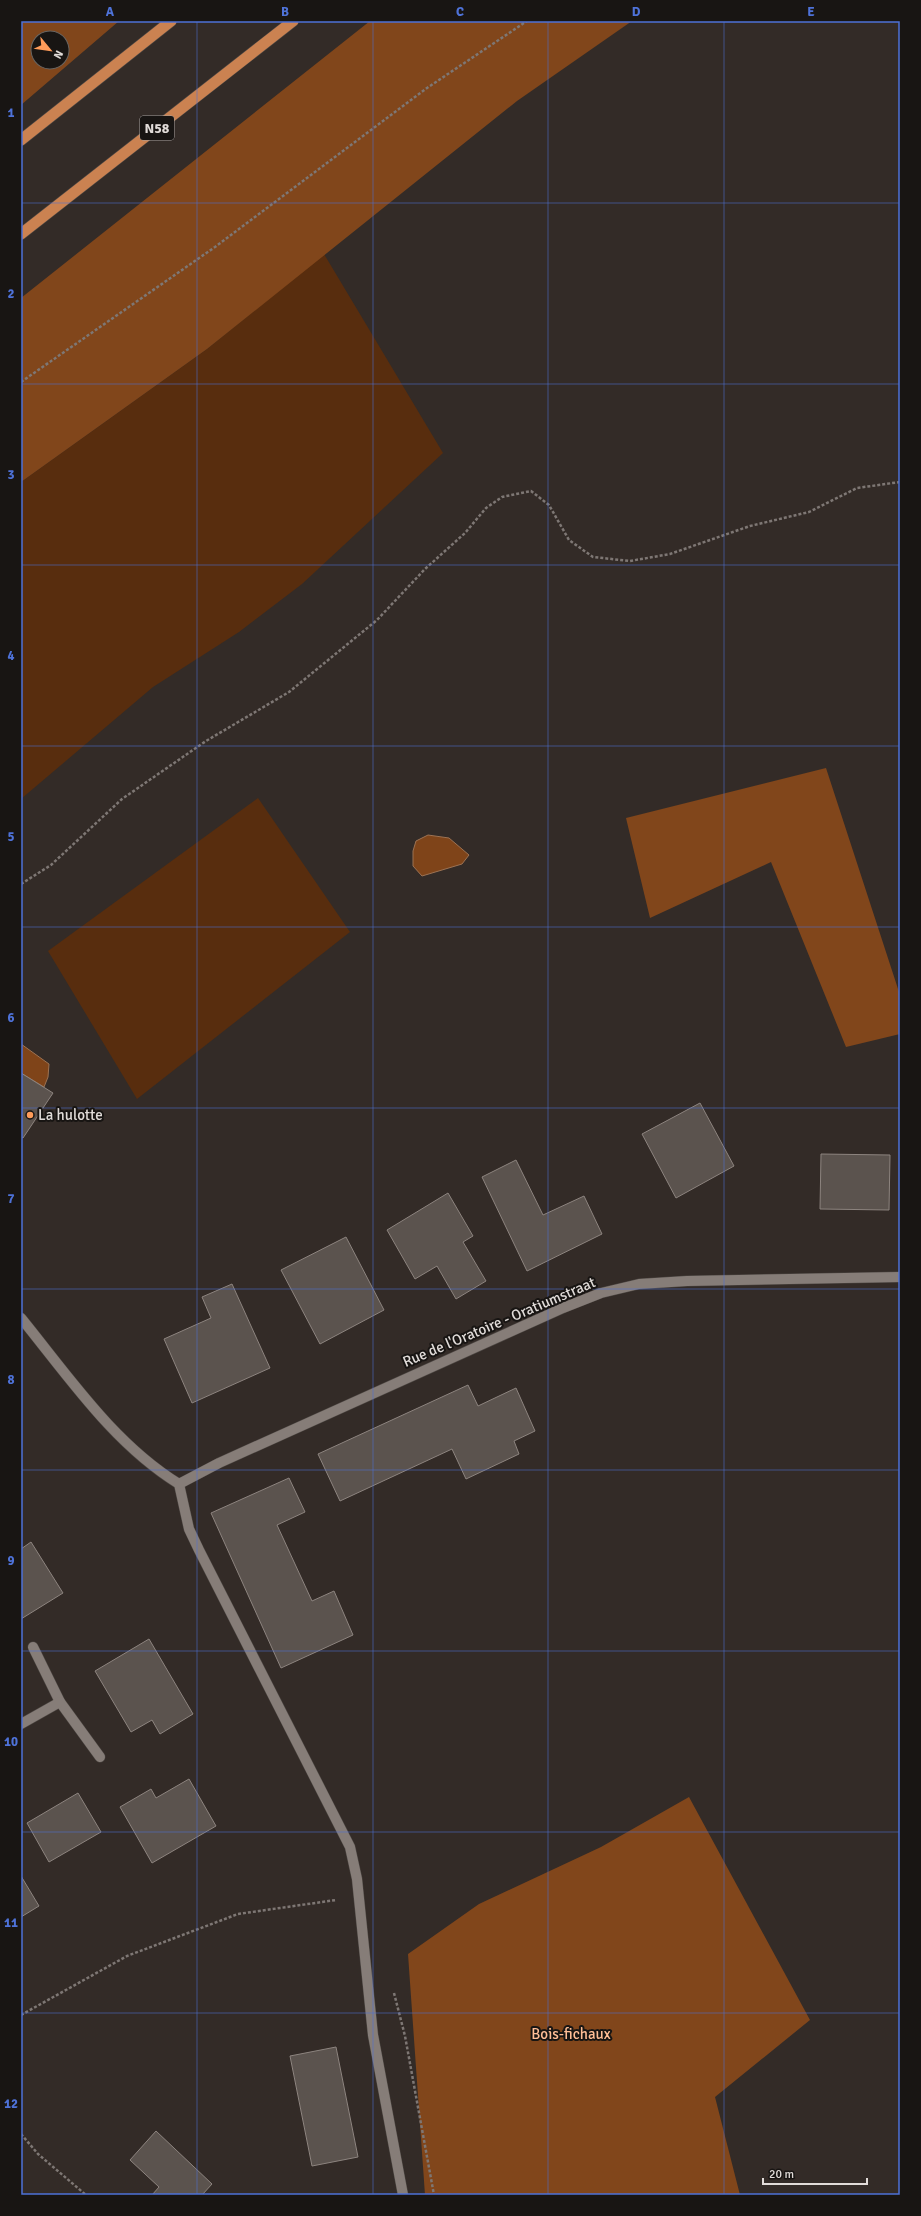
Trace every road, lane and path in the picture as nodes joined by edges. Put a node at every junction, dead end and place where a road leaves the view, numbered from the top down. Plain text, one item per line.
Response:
1 (171, 21) edge
2 (293, 21) edge
3 (527, 21) edge
4 (21, 140) edge
5 (21, 234) edge
6 (21, 382) edge
7 (900, 482) edge
8 (21, 884) edge
9 (900, 1278) edge
10 (21, 1318) edge
11 (179, 1484) junction
12 (33, 1647) dead end
13 (60, 1702) junction
14 (21, 1724) edge
15 (100, 1757) dead end
16 (359, 1897) junction
17 (394, 1991) dead end
18 (21, 2015) edge
19 (21, 2134) edge
20 (86, 2195) edge
21 (403, 2195) edge
22 (434, 2195) edge

1 - 4 highway
2 - 5 highway, N58
3 - 6 path
7 - 8 path
9 - 11 street, Rue de l'Oratoire - Oratiumstraat
10 - 11 street
11 - 16 street
12 - 13 street
13 - 14 street
13 - 15 street
16 - 18 path
16 - 21 street
17 - 22 path
19 - 20 path

